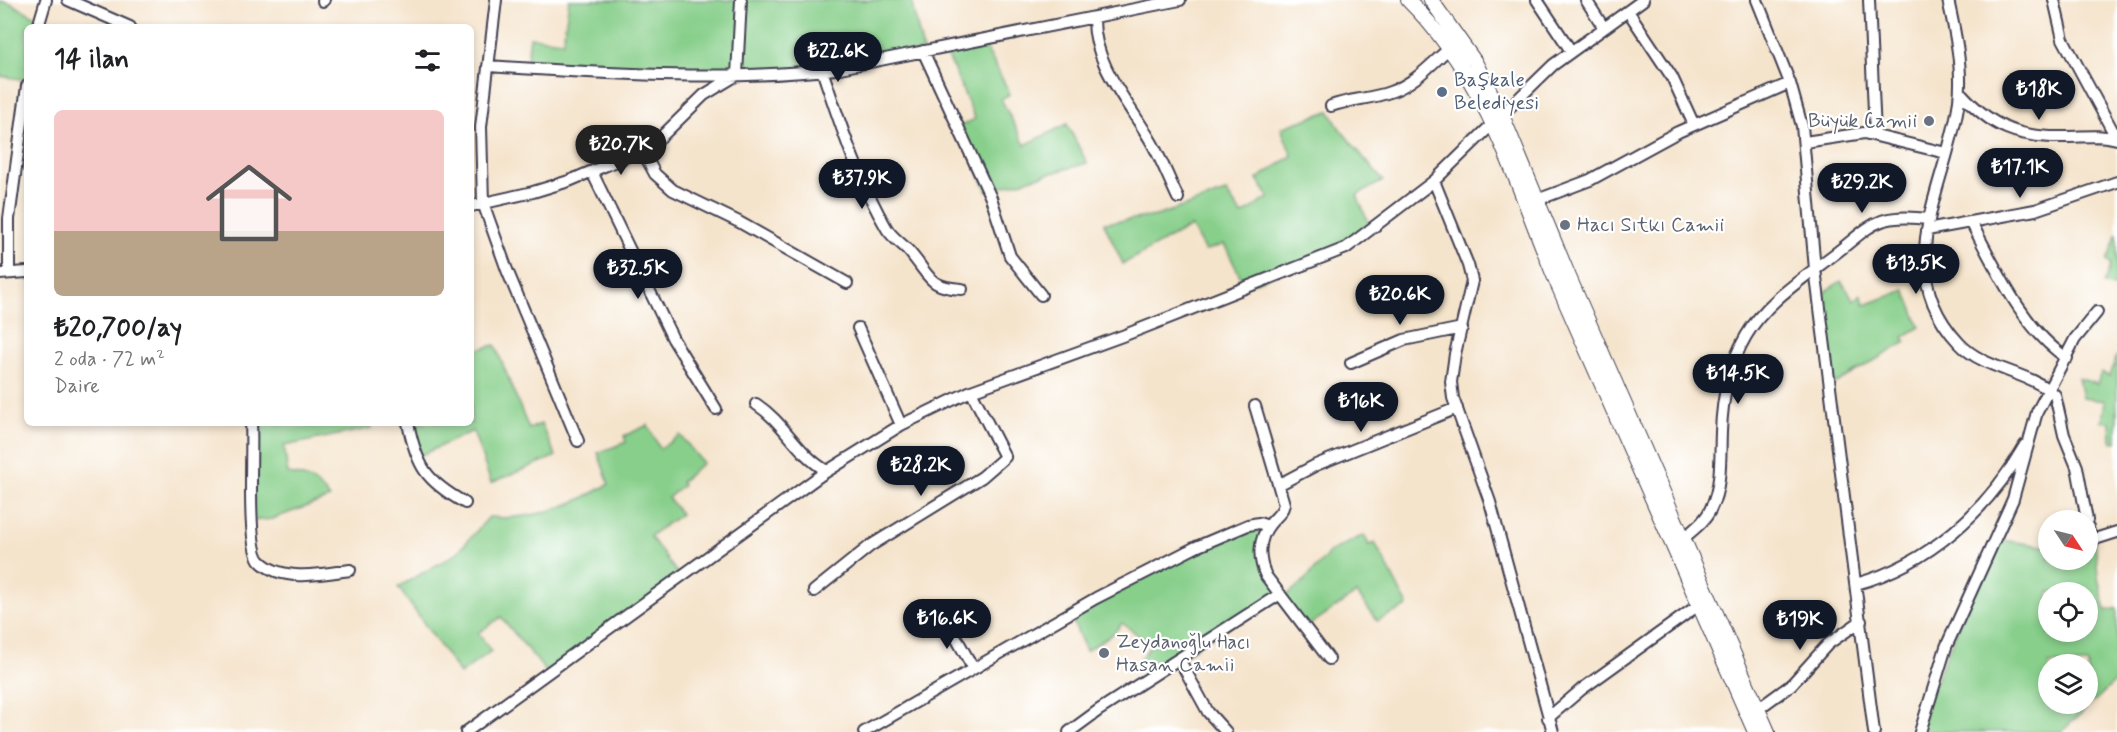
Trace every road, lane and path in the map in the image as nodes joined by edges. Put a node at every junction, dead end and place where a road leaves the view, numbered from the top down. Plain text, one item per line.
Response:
1 (46, 0) edge
2 (68, 0) edge
3 (496, 0) edge
4 (741, 0) edge
5 (1180, 0) edge
6 (1408, 0) edge
7 (1431, 0) edge
8 (1537, 0) edge
9 (1586, 0) edge
10 (1643, 0) edge
11 (1757, 0) edge
12 (1869, 0) edge
13 (1948, 0) edge
14 (2054, 0) edge
15 (1628, 7) edge
16 (1094, 18) junction
17 (39, 24) edge
18 (123, 24) edge
19 (1604, 28) junction
20 (1455, 43) junction
21 (923, 51) junction
22 (1571, 51) junction
23 (488, 66) junction
24 (822, 70) junction
25 (737, 75) junction
26 (1790, 83) junction
27 (1960, 92) junction
28 (1331, 106) dead end
29 (24, 108) edge
30 (1498, 120) junction
31 (1694, 124) junction
32 (1875, 134) junction
33 (2117, 139) edge
34 (1805, 142) junction
35 (476, 150) edge
36 (642, 150) junction
37 (1946, 153) junction
38 (592, 172) junction
39 (1434, 181) junction
40 (2117, 182) edge
41 (1178, 198) dead end
42 (1537, 200) junction
43 (483, 203) junction
44 (474, 205) edge
45 (1971, 222) junction
46 (1928, 225) junction
47 (1815, 269) junction
48 (24, 272) edge
49 (4, 274) edge
50 (847, 283) dead end
51 (962, 289) dead end
52 (1041, 295) dead end
53 (2097, 312) dead end
54 (858, 328) dead end
55 (1462, 328) junction
56 (2067, 358) junction
57 (1352, 363) dead end
58 (2049, 390) junction
59 (971, 391) junction
60 (756, 404) dead end
61 (1255, 406) dead end
62 (1457, 408) junction
63 (717, 409) dead end
64 (901, 425) junction
65 (251, 426) edge
66 (409, 426) edge
67 (2029, 437) junction
68 (578, 441) dead end
69 (827, 471) junction
70 (1280, 484) junction
71 (465, 504) dead end
72 (2085, 510) edge
73 (1268, 526) junction
74 (2117, 532) edge
75 (1684, 538) junction
76 (2098, 538) edge
77 (350, 570) dead end
78 (1856, 584) junction
79 (814, 591) dead end
80 (1280, 594) junction
81 (1700, 604) junction
82 (960, 609) dead end
83 (945, 618) junction
84 (1861, 621) junction
85 (931, 626) dead end
86 (1179, 659) junction
87 (1329, 659) dead end
88 (973, 668) junction
89 (1758, 709) junction
90 (1549, 727) edge
91 (1751, 730) edge
92 (466, 732) edge
93 (864, 732) edge
94 (1069, 732) edge
95 (1226, 732) edge
96 (1768, 732) edge
97 (1874, 732) edge
98 (1920, 732) edge

1 - 17 street
2 - 18 street
3 - 23 street
4 - 25 street
5 - 16 street
6 - 20 main road
7 - 20 main road
8 - 22 street
9 - 19 street
10 - 15 street
11 - 26 street
12 - 32 street
13 - 27 street
14 - 33 street
15 - 19 street
15 - 31 street
16 - 21 street
16 - 41 street
19 - 22 street
20 - 28 street
20 - 30 main road
21 - 24 street
21 - 52 street
22 - 30 street
23 - 25 street
23 - 35 street
24 - 25 street
24 - 51 street
25 - 36 street
26 - 31 street
26 - 34 street
27 - 33 street
27 - 37 street
29 - 49 street
30 - 39 street
30 - 42 main road
30 - 81 main road
31 - 42 street
32 - 34 street
32 - 37 street
34 - 47 street
35 - 43 street
36 - 38 street
36 - 50 street
37 - 46 street
38 - 43 street
38 - 63 street
39 - 55 street
39 - 59 street
40 - 45 street
42 - 75 main road
43 - 44 street
43 - 68 street
45 - 46 street
45 - 56 street
46 - 47 street
46 - 58 street
47 - 75 street
47 - 78 street
48 - 49 street
53 - 56 street
54 - 64 street
55 - 57 street
55 - 62 street
56 - 58 street
58 - 67 street
58 - 72 street
59 - 64 street
59 - 79 street
60 - 69 street
61 - 70 street
62 - 70 street
62 - 90 street
64 - 69 street
65 - 77 street
66 - 71 street
67 - 78 street
67 - 98 street
69 - 92 street
70 - 73 street
73 - 80 street
73 - 88 street
74 - 76 street
75 - 89 main road
78 - 84 street
80 - 86 street
80 - 87 street
81 - 90 street
81 - 91 main road
82 - 83 street
83 - 85 street
83 - 88 street
84 - 89 street
84 - 97 street
86 - 94 street
86 - 95 street
88 - 93 street
89 - 96 main road

